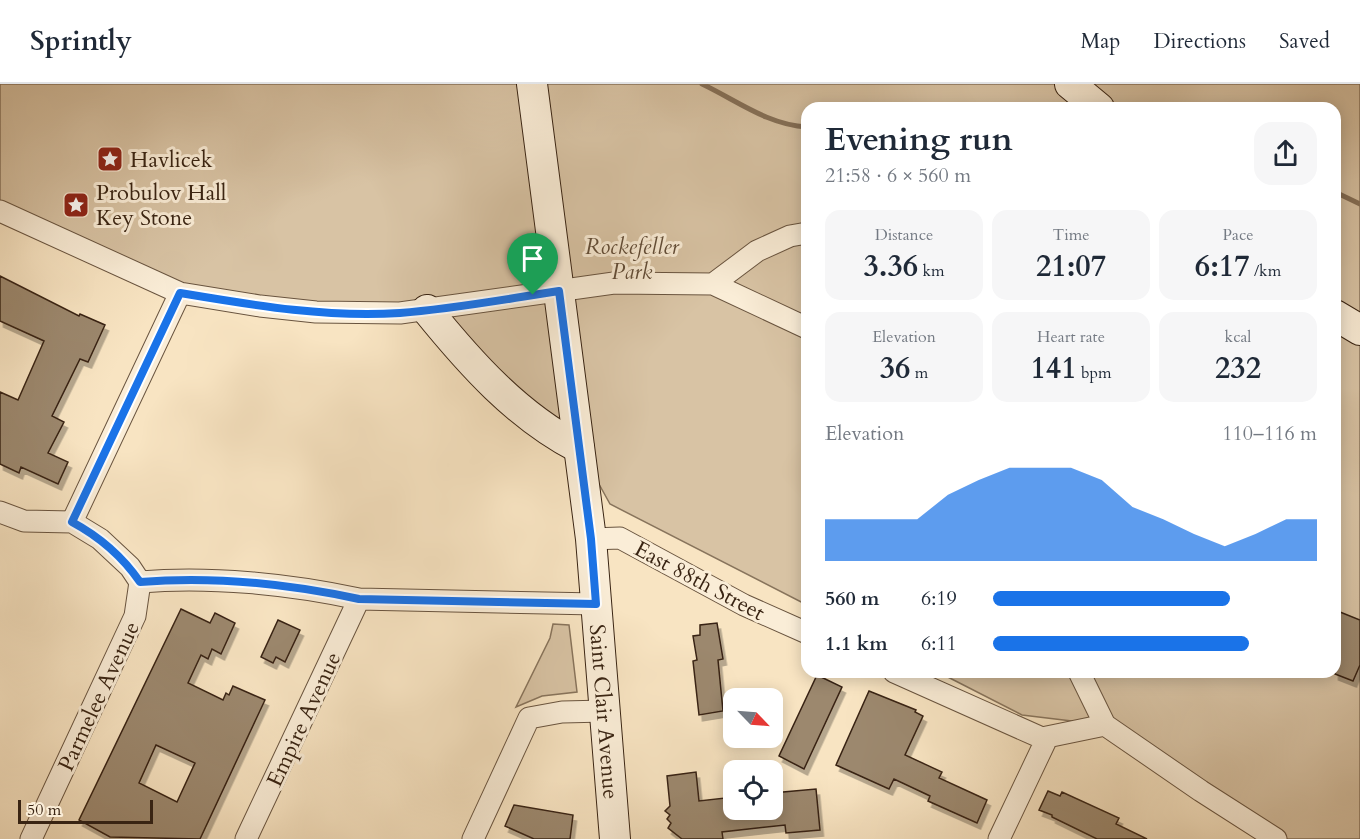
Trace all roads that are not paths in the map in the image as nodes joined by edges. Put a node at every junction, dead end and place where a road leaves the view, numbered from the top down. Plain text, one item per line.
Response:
1 (532, 84) edge
2 (1070, 84) edge
3 (1092, 102) edge
4 (0, 211) edge
5 (801, 235) edge
6 (713, 284) junction
7 (559, 291) junction
8 (180, 293) junction
9 (427, 310) junction
10 (1341, 319) edge
11 (801, 325) edge
12 (1360, 330) edge
13 (579, 448) junction
14 (0, 512) edge
15 (72, 522) junction
16 (591, 539) junction
17 (140, 582) junction
18 (359, 599) junction
19 (596, 604) junction
20 (801, 630) edge
21 (908, 678) edge
22 (1082, 678) edge
23 (605, 711) junction
24 (1105, 725) junction
25 (1047, 738) junction
26 (31, 839) edge
27 (246, 839) edge
28 (473, 839) edge
29 (615, 839) edge
30 (999, 839) edge
31 (1276, 839) edge

1 - 7 main road, Saint Clair Avenue
2 - 3 main road
4 - 8 street
5 - 6 street
6 - 7 street
6 - 11 street
7 - 9 street
7 - 13 main road, Saint Clair Avenue
8 - 9 street
8 - 15 street
9 - 13 main road
10 - 12 main road
13 - 16 main road, Saint Clair Avenue
14 - 15 street
15 - 17 street
16 - 19 main road, Saint Clair Avenue
16 - 20 street, East 88th Street
17 - 18 street
17 - 26 street, Parmelee Avenue
18 - 19 street
18 - 27 street, Empire Avenue
19 - 23 main road, Saint Clair Avenue
21 - 25 street
22 - 24 street
23 - 28 street
23 - 29 main road, Saint Clair Avenue
24 - 25 street
24 - 31 street
25 - 30 street

